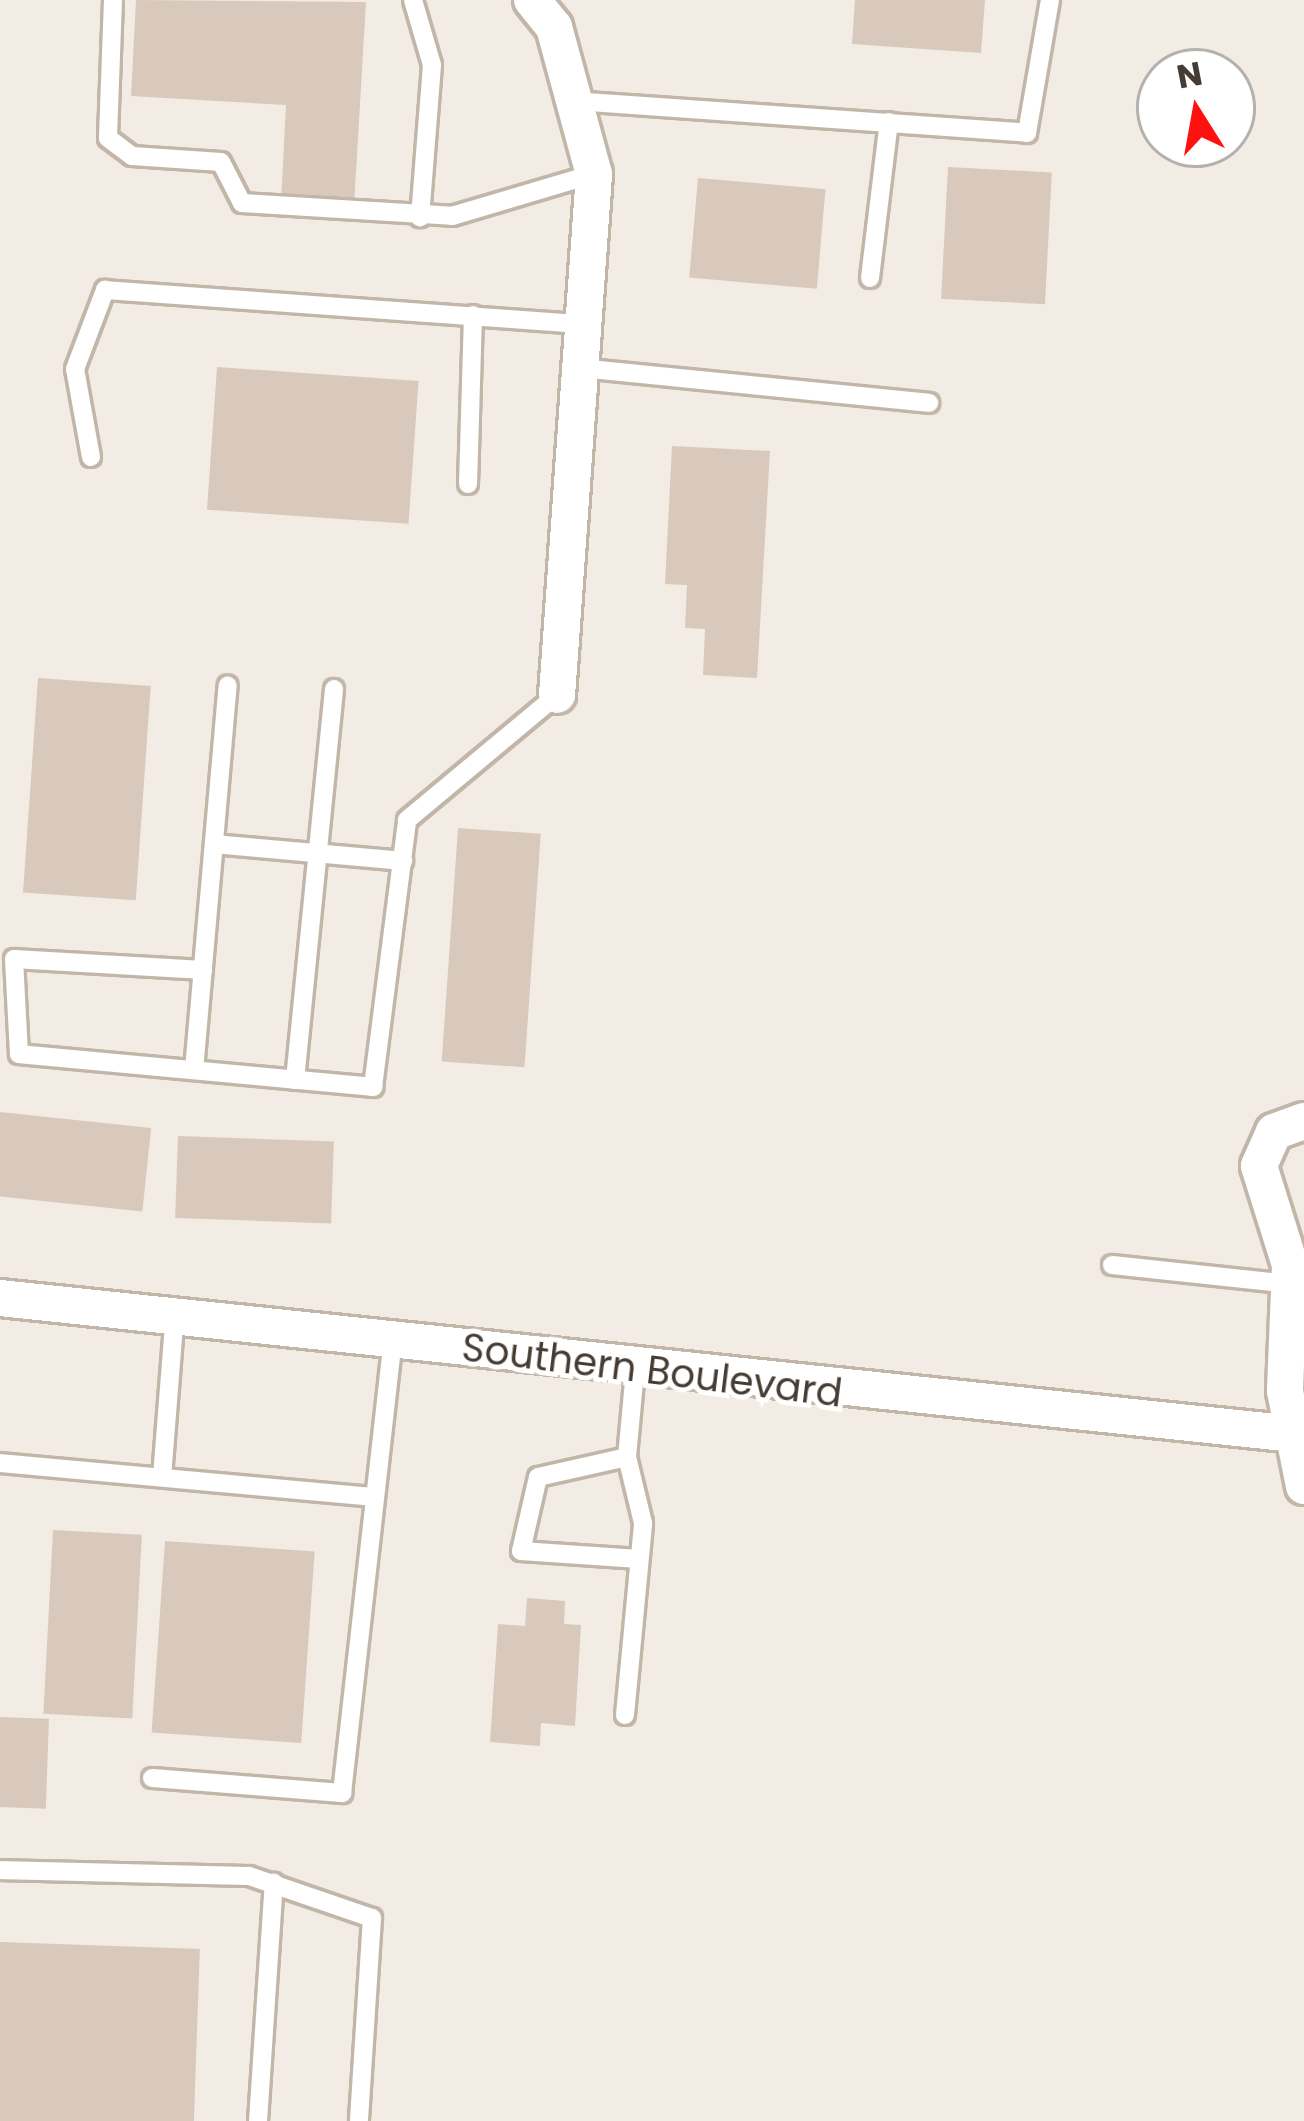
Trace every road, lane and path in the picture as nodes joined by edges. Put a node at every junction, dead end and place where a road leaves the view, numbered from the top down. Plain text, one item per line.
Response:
1 (113, 0) edge
2 (413, 0) edge
3 (532, 0) edge
4 (1050, 0) edge
5 (574, 101) junction
6 (889, 122) junction
7 (594, 174) junction
8 (420, 218) junction
9 (870, 278) dead end
10 (473, 315) junction
11 (583, 324) junction
12 (580, 368) junction
13 (928, 403) dead end
14 (92, 457) dead end
15 (468, 484) dead end
16 (229, 685) dead end
17 (334, 689) dead end
18 (556, 695) joint
19 (214, 844) junction
20 (316, 854) junction
21 (403, 861) junction
22 (203, 970) junction
23 (194, 1070) junction
24 (295, 1080) junction
25 (1304, 1121) edge
26 (1112, 1265) dead end
27 (1289, 1284) junction
28 (0, 1298) edge
29 (175, 1312) junction
30 (392, 1340) junction
31 (635, 1371) junction
32 (1299, 1435) edge
33 (627, 1457) junction
34 (0, 1463) edge
35 (162, 1478) junction
36 (1304, 1486) edge
37 (374, 1497) junction
38 (639, 1559) junction
39 (625, 1715) dead end
40 (152, 1778) dead end
41 (0, 1870) edge
42 (274, 1883) junction
43 (258, 2121) edge
44 (359, 2121) edge

1 - 8 lane
2 - 8 lane
3 - 5 street
4 - 6 lane
5 - 6 lane
5 - 7 street
6 - 9 lane
7 - 8 lane
7 - 11 street
10 - 11 lane
10 - 14 lane
10 - 15 lane
11 - 12 street
12 - 13 lane
12 - 18 street
16 - 19 lane
17 - 20 lane
18 - 21 lane
19 - 20 lane
19 - 22 lane
20 - 21 lane
20 - 24 lane
21 - 24 lane
22 - 23 lane
22 - 23 lane
23 - 24 lane
25 - 27 street
26 - 27 lane
27 - 32 street
28 - 29 street, Southern Boulevard
29 - 30 street, Southern Boulevard
29 - 35 lane
30 - 31 street, Southern Boulevard
30 - 37 lane
31 - 32 street, Southern Boulevard
31 - 33 lane
32 - 36 street
33 - 38 lane
33 - 38 lane
34 - 35 lane
35 - 37 lane
37 - 40 lane
38 - 39 lane
41 - 42 lane
42 - 43 lane
42 - 44 lane

